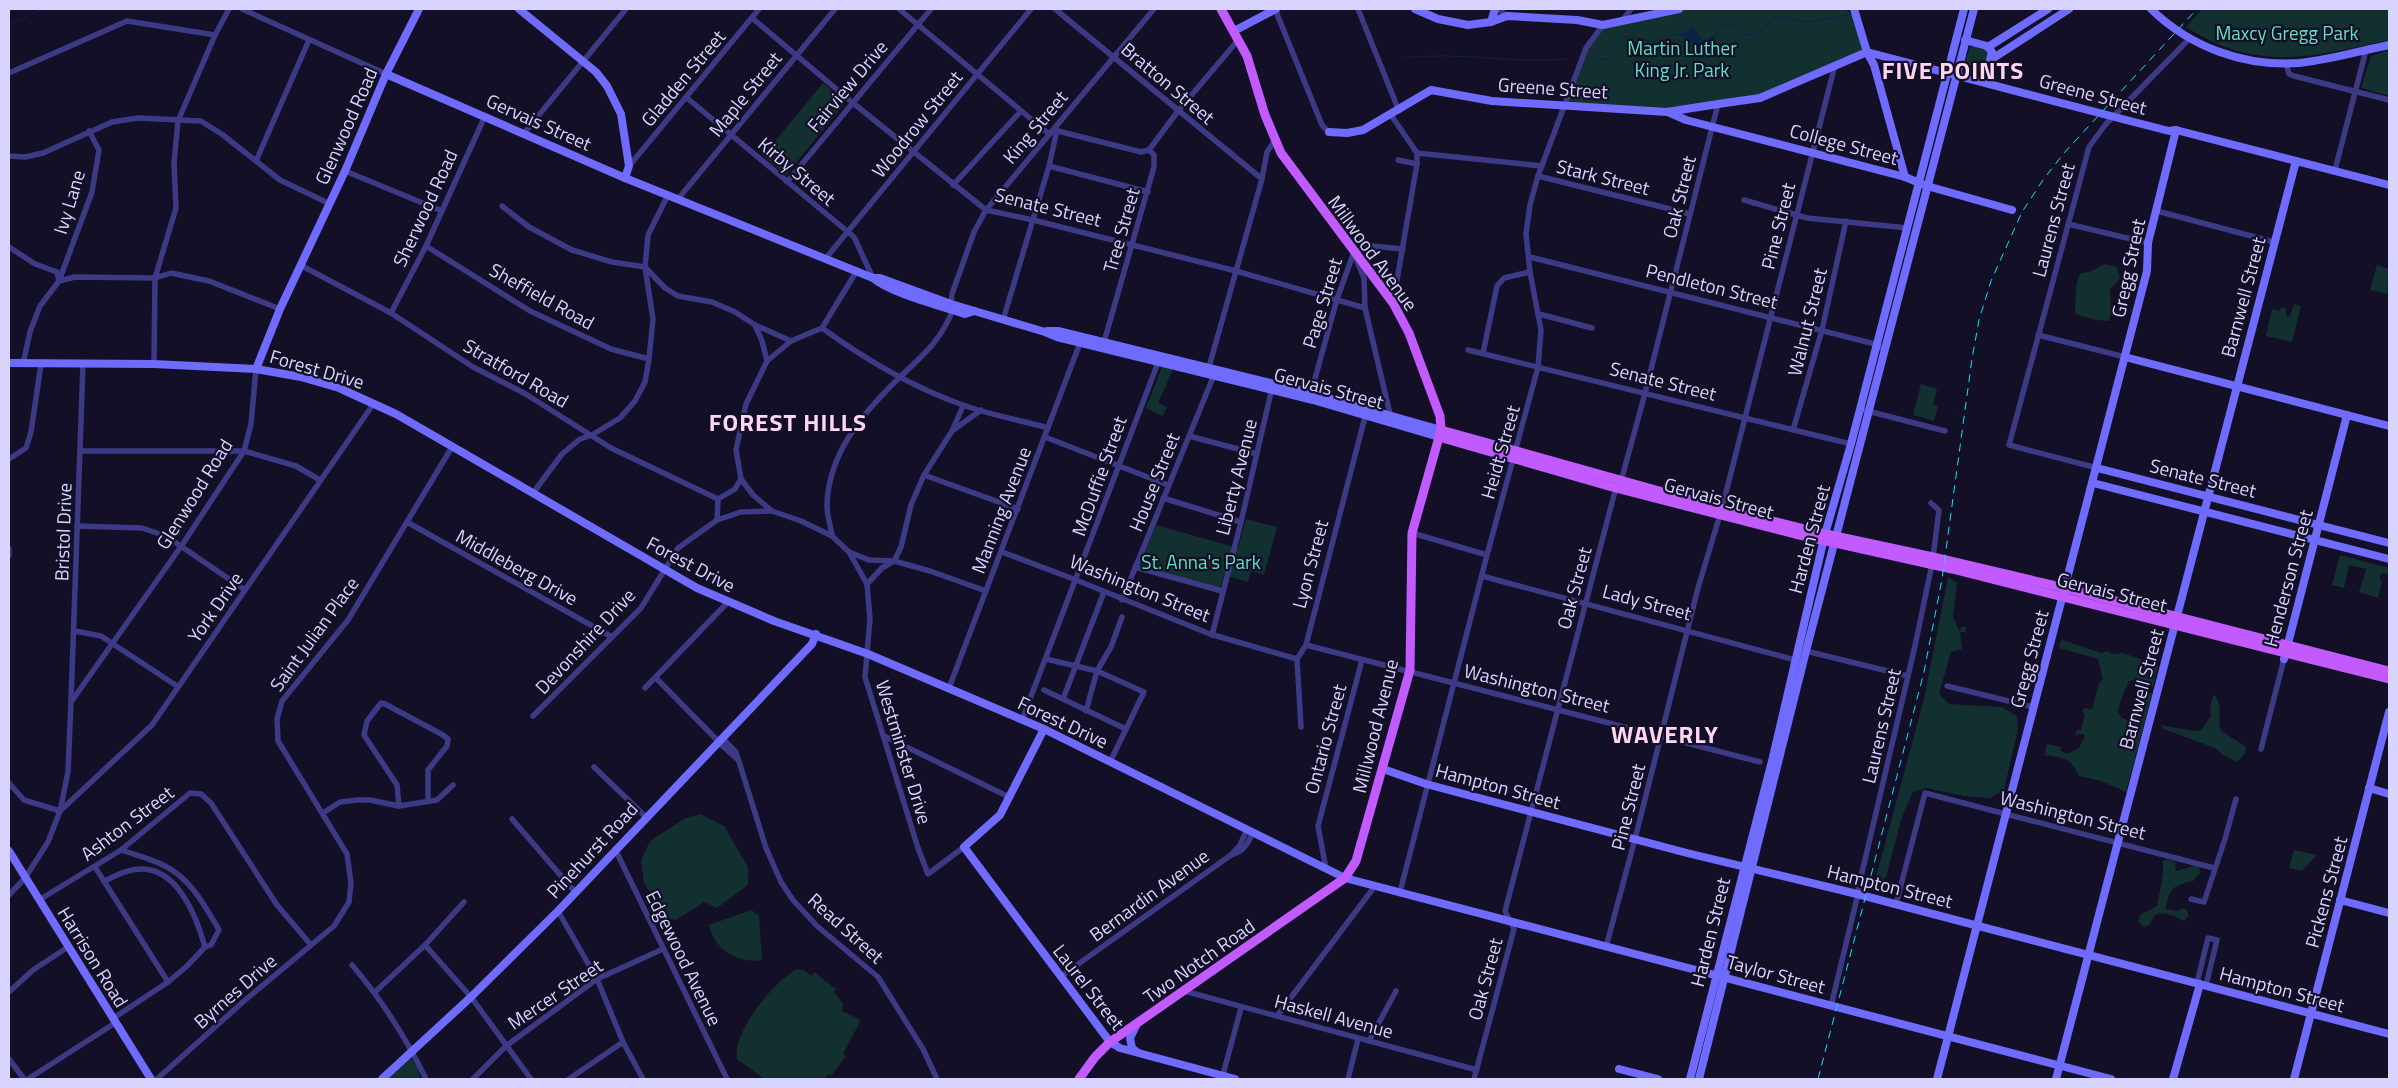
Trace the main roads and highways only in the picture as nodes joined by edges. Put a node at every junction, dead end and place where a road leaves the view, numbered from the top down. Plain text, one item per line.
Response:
1 (1222, 9) edge
2 (1440, 434) junction
3 (2285, 652) junction
4 (2389, 672) edge
5 (2389, 680) edge
6 (1345, 878) joint
7 (1079, 1079) edge

1 - 2 main road, Millwood Avenue
2 - 3 main road, Gervais Street
2 - 6 main road, Millwood Avenue
3 - 4 main road, Gervais Street
3 - 5 main road, Gervais Street
6 - 7 main road, Two Notch Road

